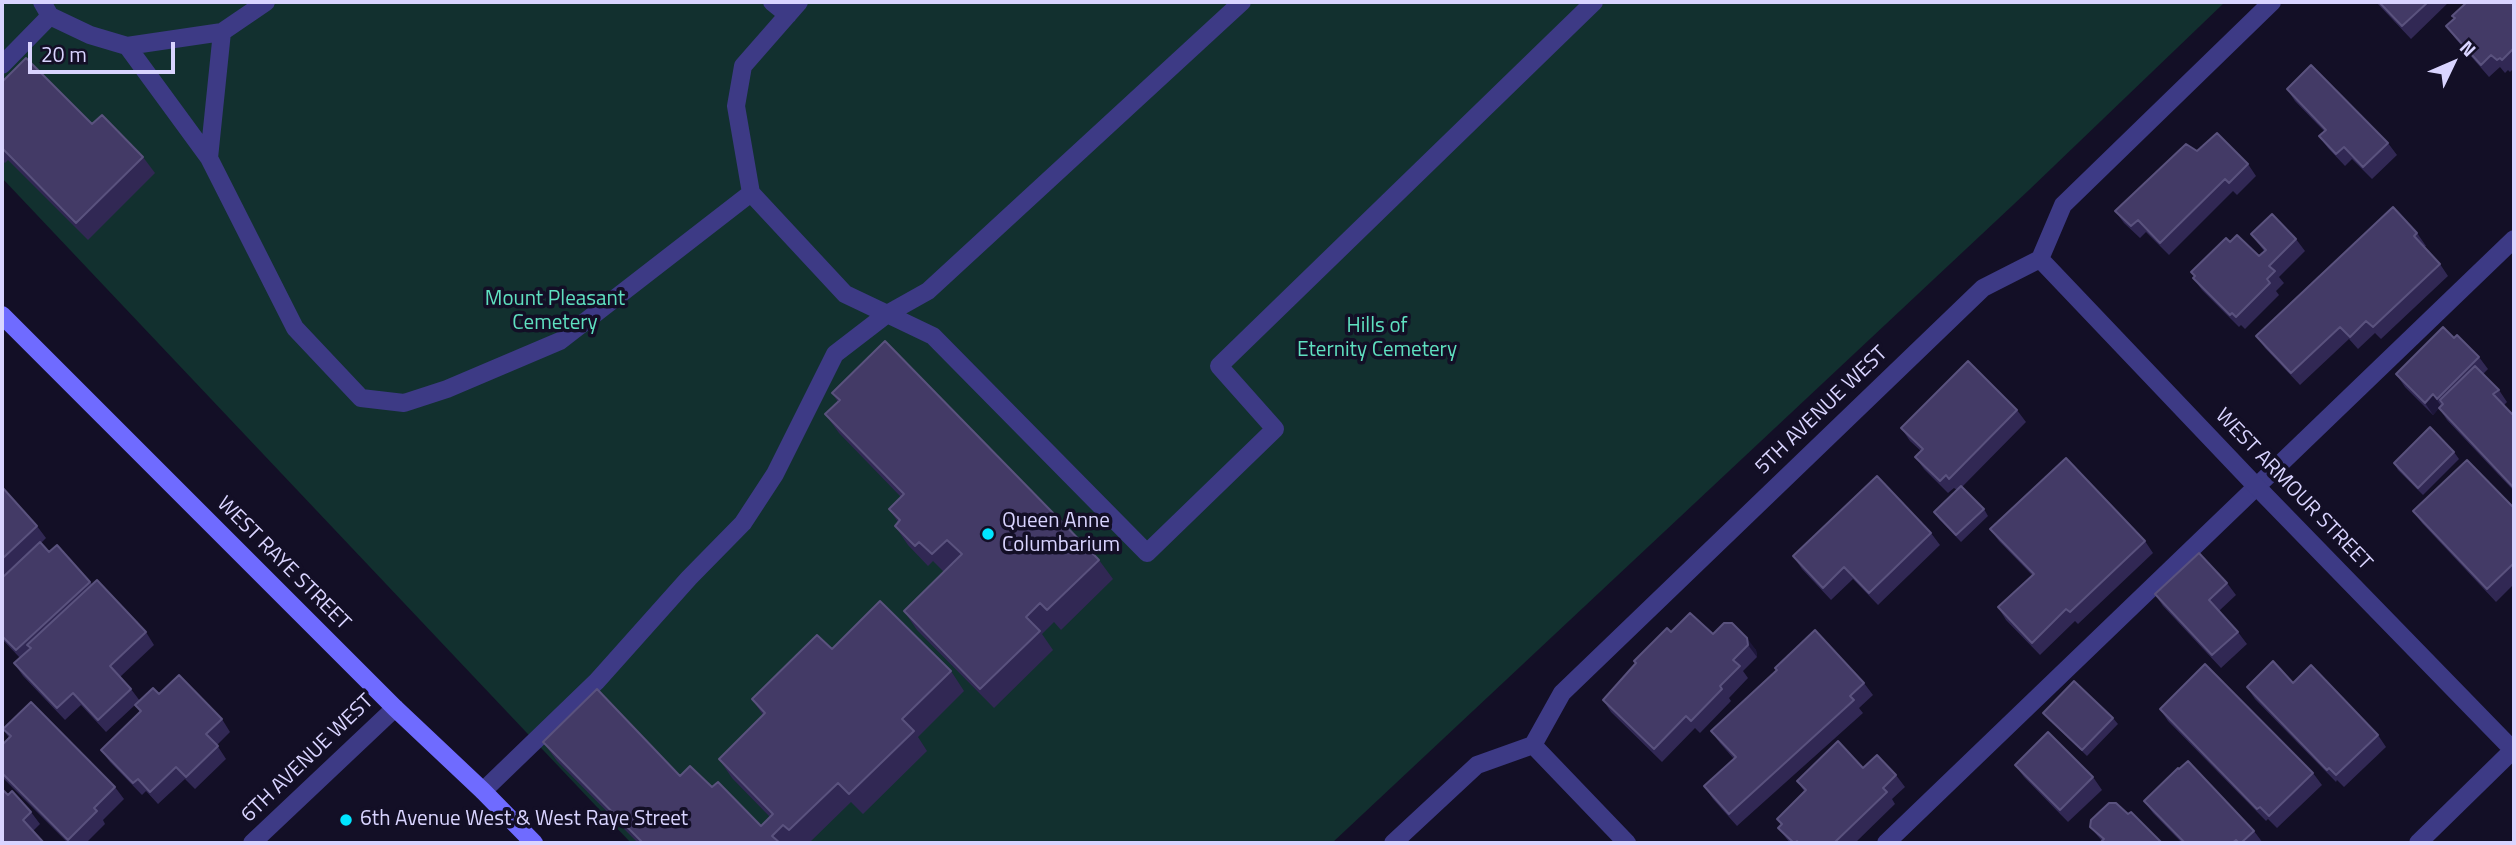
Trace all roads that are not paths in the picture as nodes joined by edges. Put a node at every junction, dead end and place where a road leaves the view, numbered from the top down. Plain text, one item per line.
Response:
1 (266, 2) edge
2 (772, 2) edge
3 (1242, 2) edge
4 (1594, 2) edge
5 (2272, 2) edge
6 (794, 8) edge
7 (46, 9) edge
8 (222, 32) junction
9 (127, 46) junction
10 (2, 65) edge
11 (209, 158) junction
12 (751, 193) junction
13 (2514, 239) edge
14 (2040, 259) junction
15 (2, 314) edge
16 (887, 314) junction
17 (2256, 486) junction
18 (395, 708) junction
19 (1533, 745) junction
20 (2514, 750) edge
21 (483, 791) junction
22 (252, 843) edge
23 (534, 843) edge
24 (1393, 843) edge
25 (1627, 843) edge
26 (1886, 843) edge
27 (2418, 843) edge

1 - 8 street
2 - 6 street
3 - 16 street
4 - 16 street
5 - 14 street
6 - 12 street
7 - 9 street
7 - 10 street
8 - 9 street
8 - 11 street
9 - 11 street
11 - 12 street
12 - 16 street
13 - 17 street
14 - 17 street, WEST ARMOUR STREET
14 - 19 street, 5TH AVENUE WEST
15 - 18 street, WEST RAYE STREET
16 - 21 street
17 - 20 street, WEST ARMOUR STREET
17 - 26 street
18 - 21 street, WEST RAYE STREET
18 - 22 street, 6TH AVENUE WEST
19 - 24 street
19 - 25 street
20 - 27 street
21 - 23 street, WEST RAYE STREET

